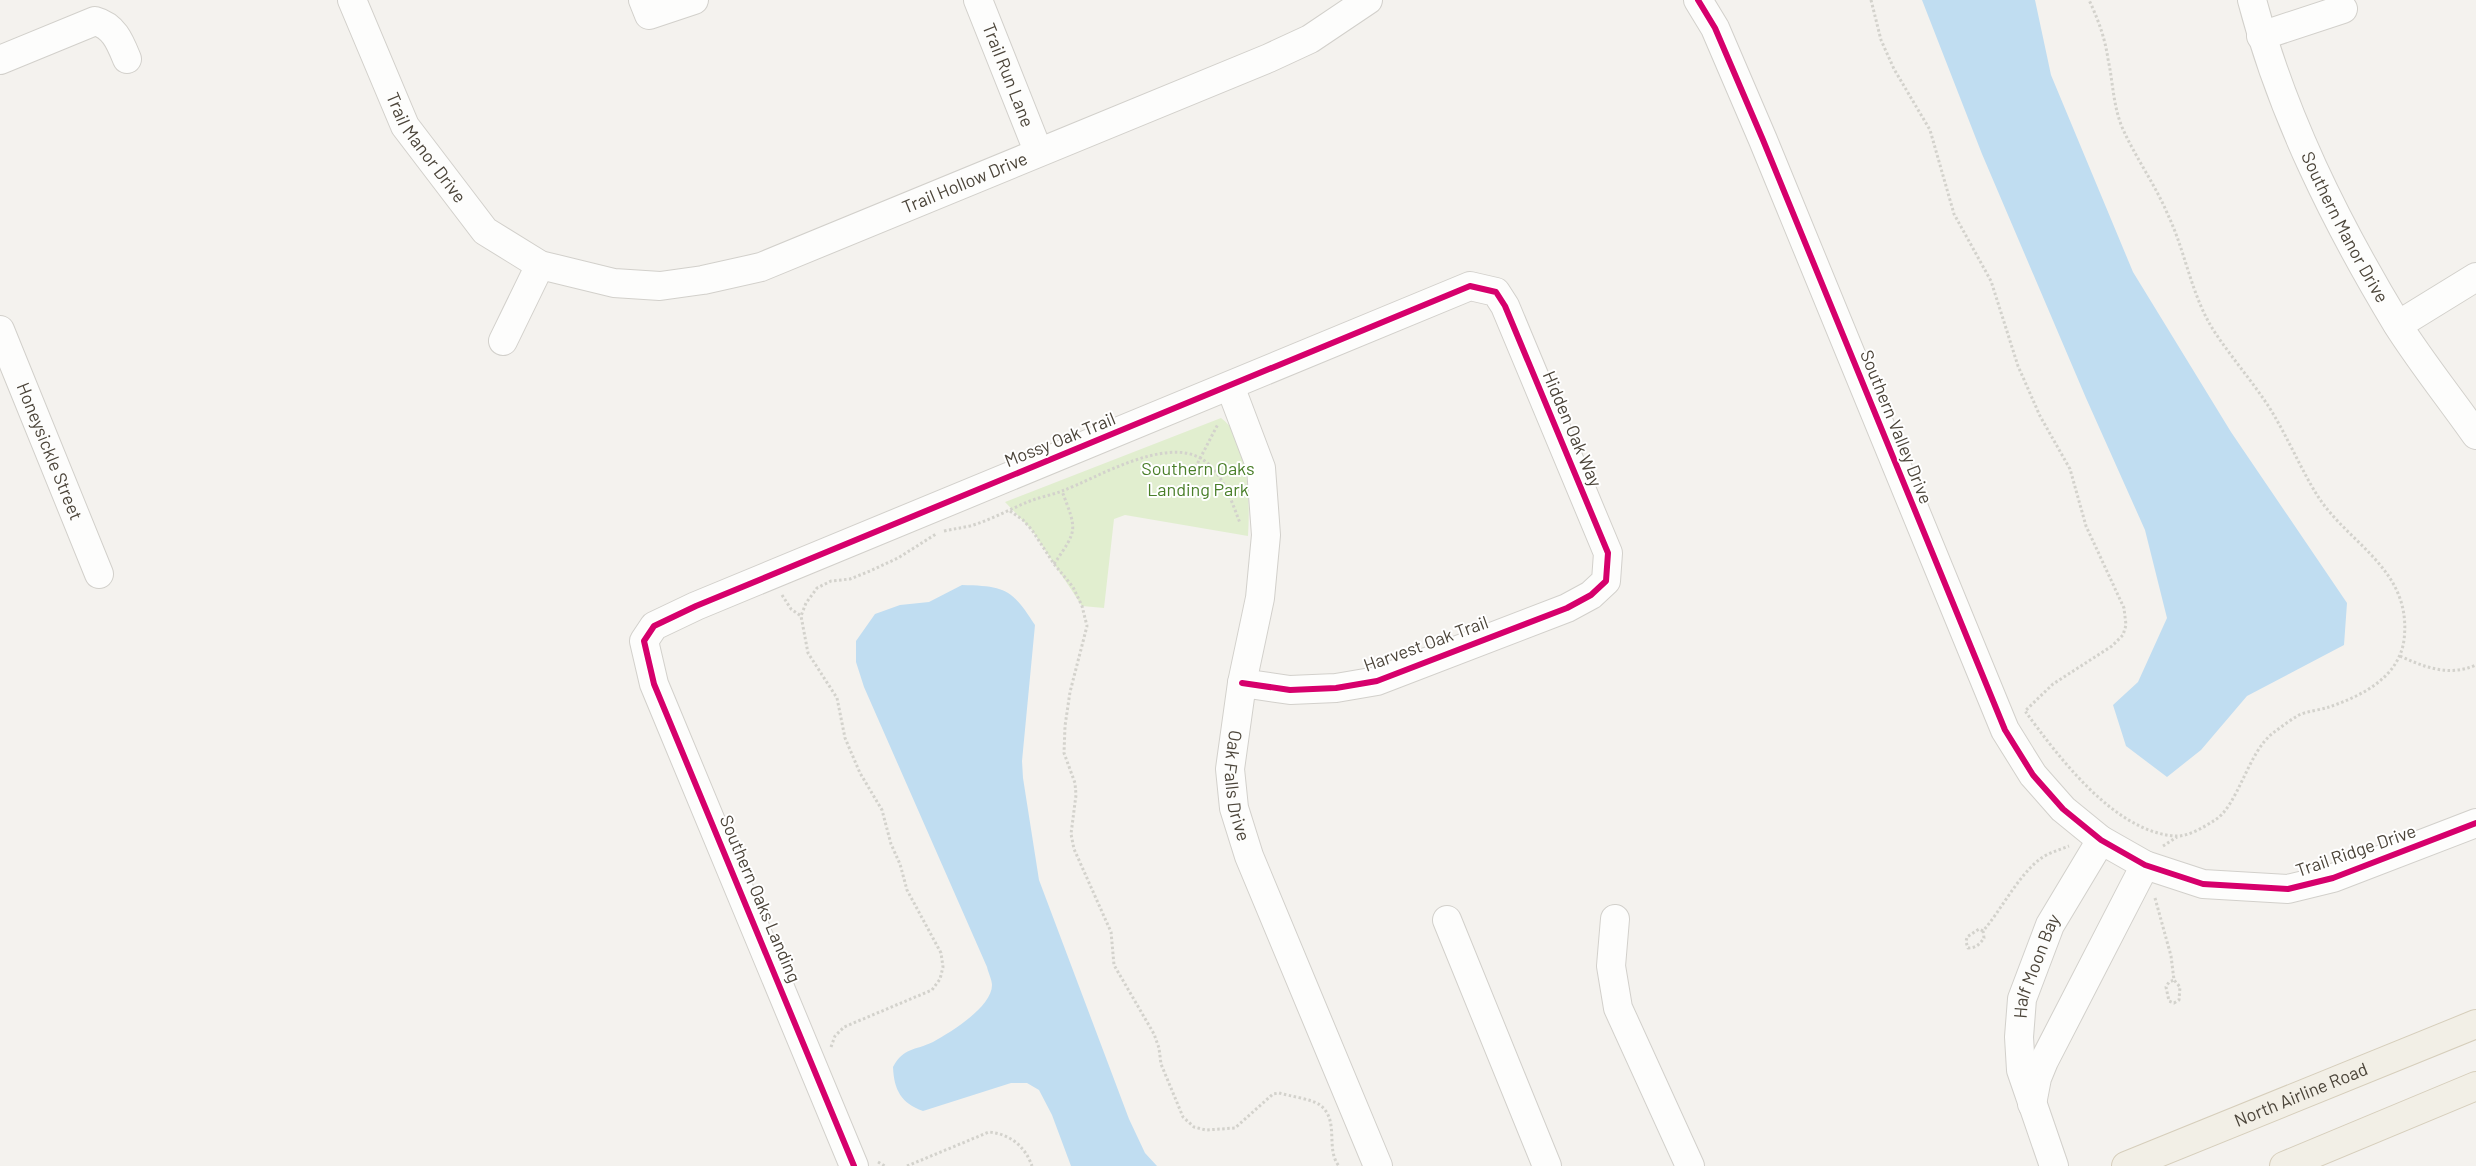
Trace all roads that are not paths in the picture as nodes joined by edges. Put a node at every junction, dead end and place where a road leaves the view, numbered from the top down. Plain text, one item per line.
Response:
1 (352, 0) edge
2 (694, 0) edge
3 (978, 0) edge
4 (1368, 0) edge
5 (1698, 0) edge
6 (2252, 0) edge
7 (646, 8) edge
8 (2343, 9) dead end
9 (2261, 36) junction
10 (127, 59) dead end
11 (0, 60) edge
12 (1038, 152) junction
13 (540, 265) junction
14 (2476, 277) edge
15 (1496, 292) joint
16 (2398, 325) junction
17 (0, 330) edge
18 (503, 341) dead end
19 (1231, 390) junction
20 (2476, 435) edge
21 (99, 574) dead end
22 (1606, 581) joint
23 (644, 641) joint
24 (1242, 682) junction
25 (2476, 823) edge
26 (2096, 836) junction
27 (2145, 865) junction
28 (1615, 919) dead end
29 (1447, 920) dead end
30 (2476, 1024) edge
31 (2476, 1086) edge
32 (2032, 1106) junction
33 (864, 1163) edge
34 (1378, 1166) edge
35 (1547, 1166) edge
36 (1690, 1166) edge
37 (2054, 1166) edge
38 (2126, 1166) edge
39 (2284, 1166) edge

1 - 13 street, Trail Manor Drive
2 - 7 street
3 - 12 street, Trail Run Lane
4 - 12 street, Trail Hollow Drive
5 - 26 street, Southern Valley Drive
6 - 9 street, Southern Manor Drive
8 - 9 street
9 - 16 street, Southern Manor Drive
10 - 11 street
12 - 13 street, Trail Hollow Drive
13 - 18 street
14 - 16 street
15 - 19 street, Mossy Oak Trail
15 - 22 street, Hidden Oak Way
16 - 20 street, Southern Manor Drive
17 - 21 street, Honeysickle Street
19 - 23 street, Mossy Oak Trail
19 - 24 street, Oak Falls Drive
22 - 24 street, Harvest Oak Trail
23 - 33 street, Southern Oaks Landing
24 - 34 street, Oak Falls Drive
25 - 27 street, Trail Ridge Drive
26 - 27 street, Trail Ridge Drive
26 - 32 street, Half Moon Bay
27 - 32 street
28 - 36 street
29 - 35 street
30 - 38 main road, North Airline Road
31 - 39 main road
32 - 37 street, Half Moon Bay

